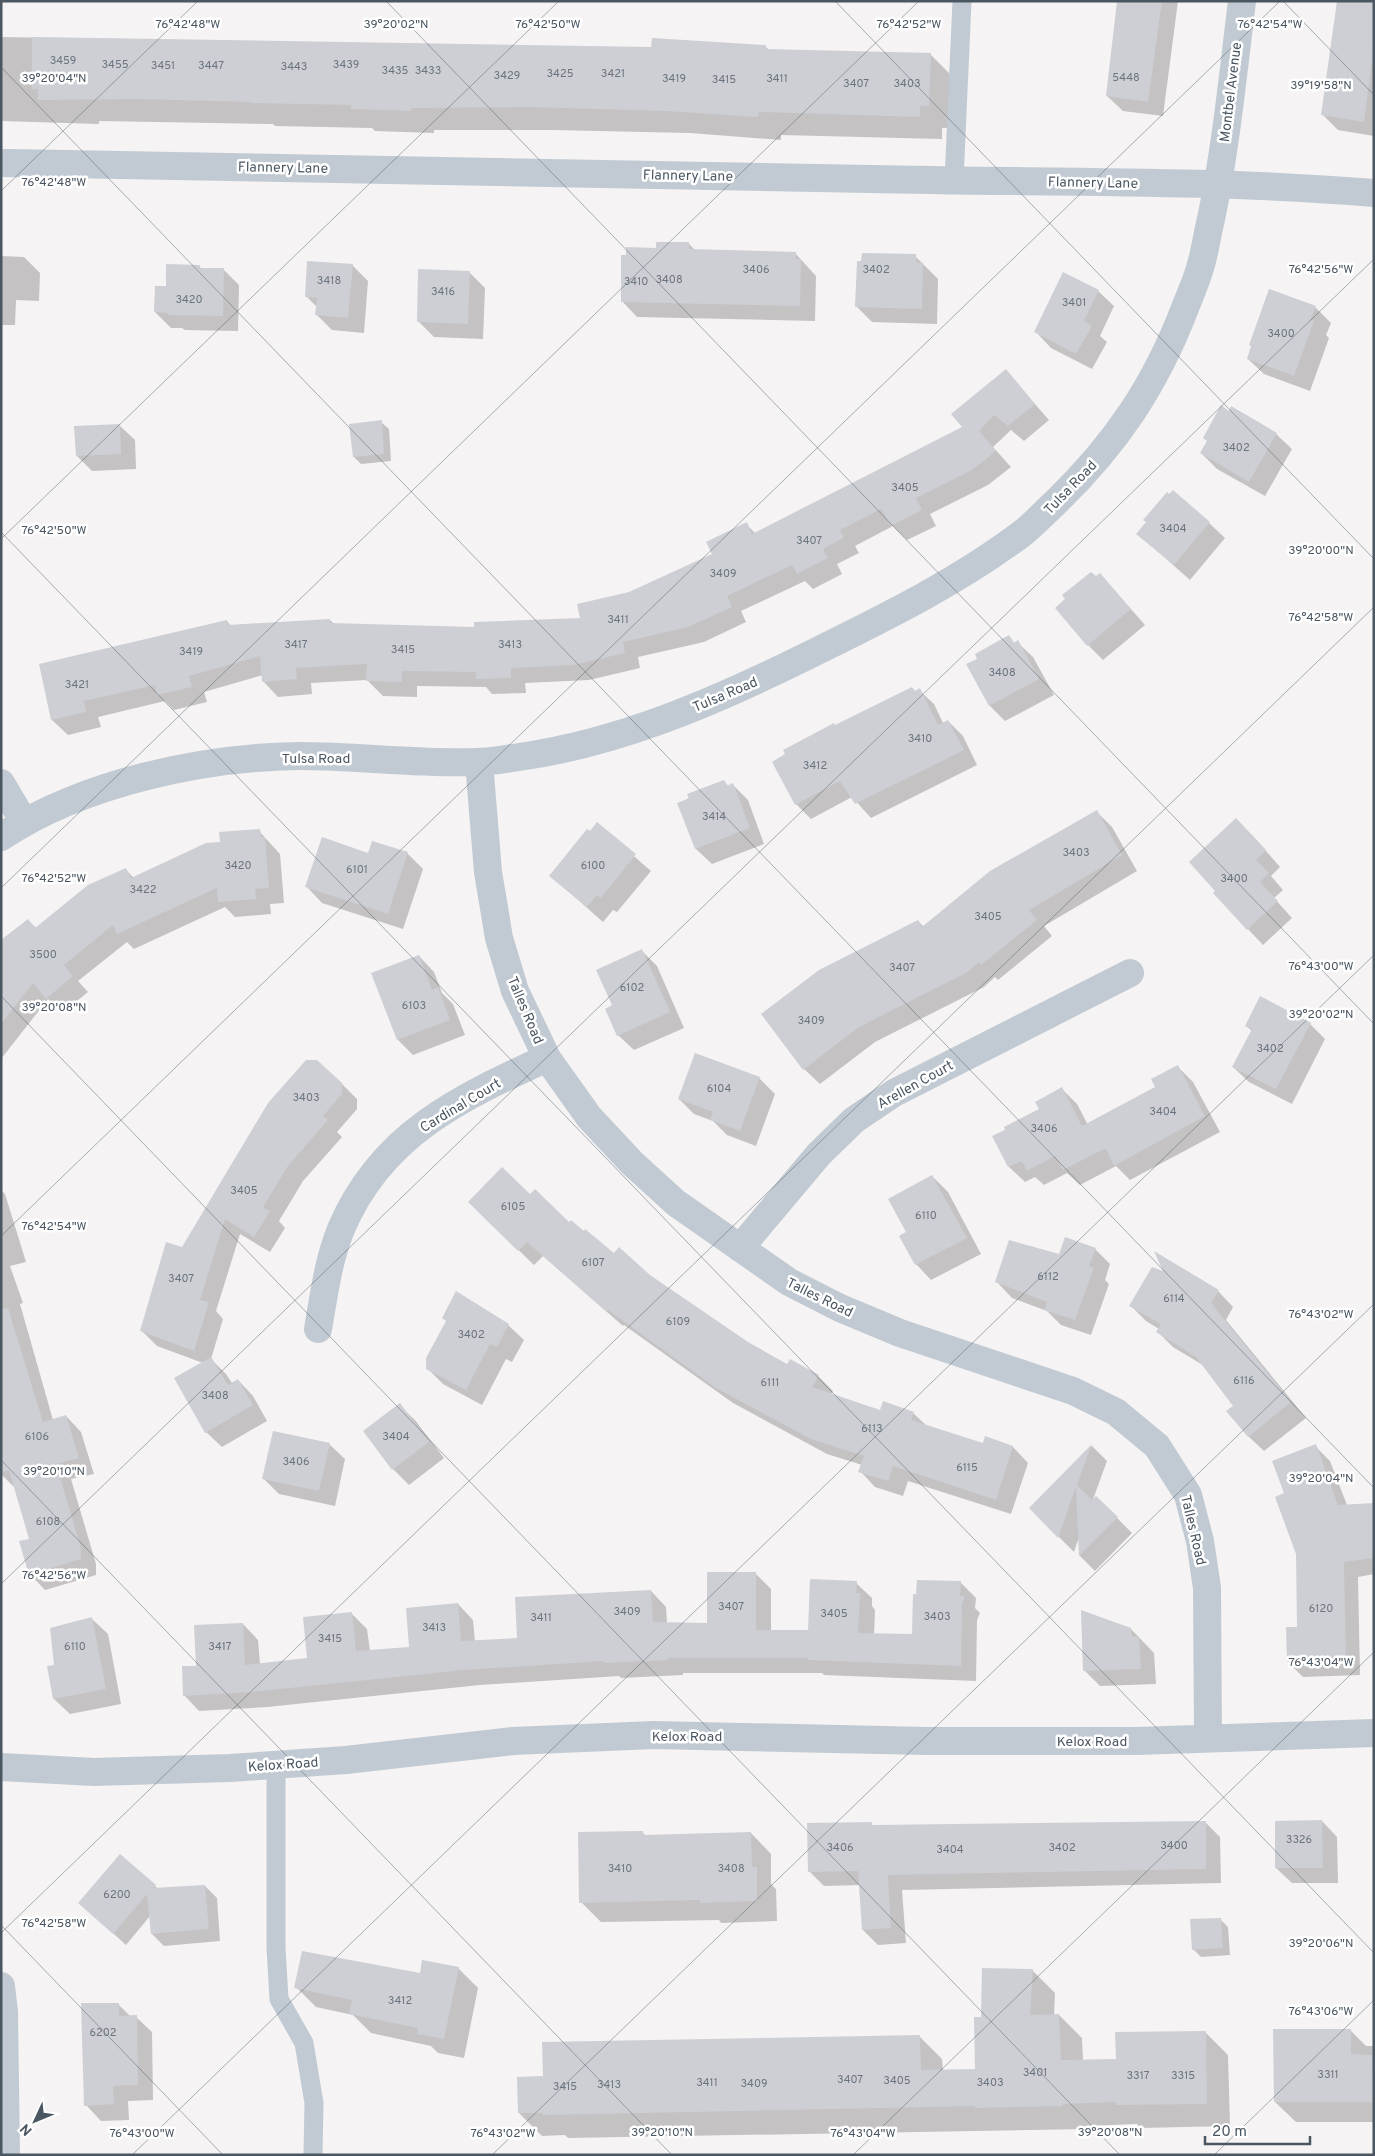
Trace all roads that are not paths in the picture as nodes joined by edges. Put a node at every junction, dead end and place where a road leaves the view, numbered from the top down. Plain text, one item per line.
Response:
1 (962, 1) edge
2 (1242, 1) edge
3 (1, 163) edge
4 (954, 181) junction
5 (1218, 184) junction
6 (1374, 193) edge
7 (479, 762) junction
8 (1, 783) edge
9 (24, 822) junction
10 (1, 838) edge
11 (1130, 972) dead end
12 (547, 1058) junction
13 (740, 1248) junction
14 (318, 1329) dead end
15 (1374, 1733) edge
16 (1208, 1738) junction
17 (276, 1765) junction
18 (1, 1767) edge
19 (1, 1986) edge
20 (6, 2155) edge
21 (313, 2155) edge

1 - 4 lane
2 - 5 street, Montbel Avenue
3 - 4 street, Flannery Lane
4 - 5 street, Flannery Lane
5 - 6 street, Flannery Lane
5 - 7 street, Tulsa Road
7 - 9 street, Tulsa Road
7 - 12 street, Talles Road
8 - 9 street
9 - 10 street, Tulsa Road
11 - 13 street, Arellen Court
12 - 13 street, Talles Road
12 - 14 street, Cardinal Court
13 - 16 street, Talles Road
15 - 16 street, Kelox Road
16 - 17 street, Kelox Road
17 - 18 street, Kelox Road
17 - 21 lane
19 - 20 street

